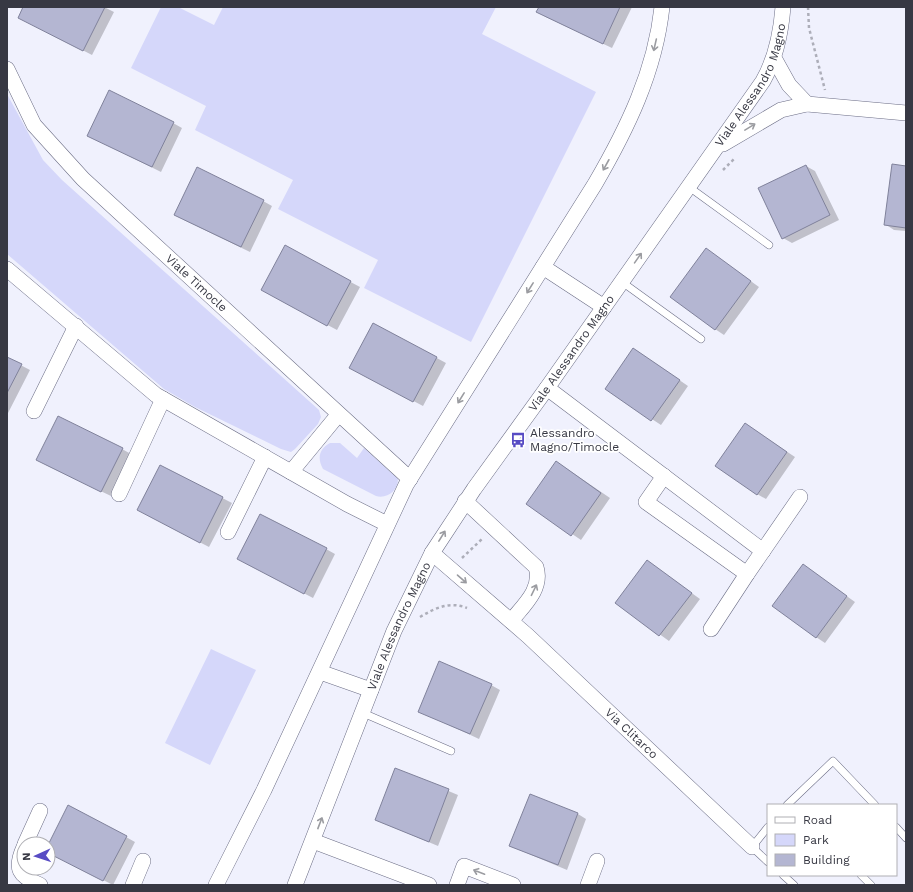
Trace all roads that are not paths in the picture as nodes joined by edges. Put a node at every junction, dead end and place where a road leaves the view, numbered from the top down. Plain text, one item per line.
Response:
1 (662, 7) edge
2 (783, 7) edge
3 (774, 58) junction
4 (7, 69) edge
5 (807, 104) junction
6 (906, 113) edge
7 (716, 148) junction
8 (689, 186) junction
9 (769, 244) dead end
10 (543, 268) junction
11 (7, 269) edge
12 (622, 282) junction
13 (604, 307) junction
14 (76, 326) junction
15 (700, 339) dead end
16 (547, 388) junction
17 (163, 399) junction
18 (34, 411) dead end
19 (338, 415) junction
20 (265, 457) junction
21 (291, 472) junction
22 (664, 476) junction
23 (410, 479) junction
24 (119, 494) dead end
25 (800, 497) dead end
26 (465, 501) junction
27 (387, 524) junction
28 (228, 532) dead end
29 (763, 551) junction
30 (432, 553) junction
31 (747, 574) junction
32 (511, 622) junction
33 (711, 629) dead end
34 (320, 672) junction
35 (371, 690) junction
36 (363, 713) junction
37 (451, 751) dead end
38 (788, 804) edge
39 (874, 804) edge
40 (40, 812) dead end
41 (767, 828) edge
42 (897, 828) edge
43 (29, 836) edge
44 (906, 838) edge
45 (313, 841) junction
46 (752, 846) junction
47 (144, 861) dead end
48 (597, 861) dead end
49 (767, 861) edge
50 (23, 876) edge
51 (784, 876) edge
52 (862, 876) edge
53 (35, 884) edge
54 (132, 885) edge
55 (216, 885) edge
56 (295, 885) edge
57 (429, 885) edge
58 (457, 885) edge
59 (513, 885) edge
60 (588, 885) edge
61 (794, 885) edge
62 (871, 885) edge

1 -> 10 street
2 - 3 street, Viale Alessandro Magno
3 - 5 street
3 - 7 street, Viale Alessandro Magno
4 - 19 street, Viale Timocle
5 - 6 street
7 -> 5 street
7 - 8 street, Viale Alessandro Magno
8 - 9 lane
12 -> 8 street, Viale Alessandro Magno
10 - 13 street
10 -> 23 street
11 - 14 street
12 - 13 street, Viale Alessandro Magno
12 - 15 lane
13 - 16 street, Viale Alessandro Magno
14 - 17 street
14 - 18 street
16 - 22 street
16 - 26 street, Viale Alessandro Magno
17 - 20 street
17 - 24 street
19 - 21 street
19 - 23 street, Viale Timocle
20 - 21 street
20 - 28 street
21 - 27 street
22 - 29 street
22 - 31 street
23 - 27 street
25 - 29 street
30 -> 26 street, Viale Alessandro Magno
32 -> 26 street
27 - 34 street
29 - 31 street
30 -> 32 street, Via Clitarco
30 - 35 street, Viale Alessandro Magno
31 - 33 street
32 - 46 street, Via Clitarco
34 - 35 street
34 - 55 street
35 - 36 street, Viale Alessandro Magno
36 - 37 lane
45 -> 36 street, Viale Alessandro Magno
38 - 39 lane
40 - 43 street
41 - 46 lane
42 - 44 lane
45 - 56 street, Viale Alessandro Magno
45 - 57 street
46 - 49 lane, Via Clitarco
47 - 54 street
48 - 60 street
50 - 53 street
51 - 61 lane
52 - 62 lane
59 -> 58 street

